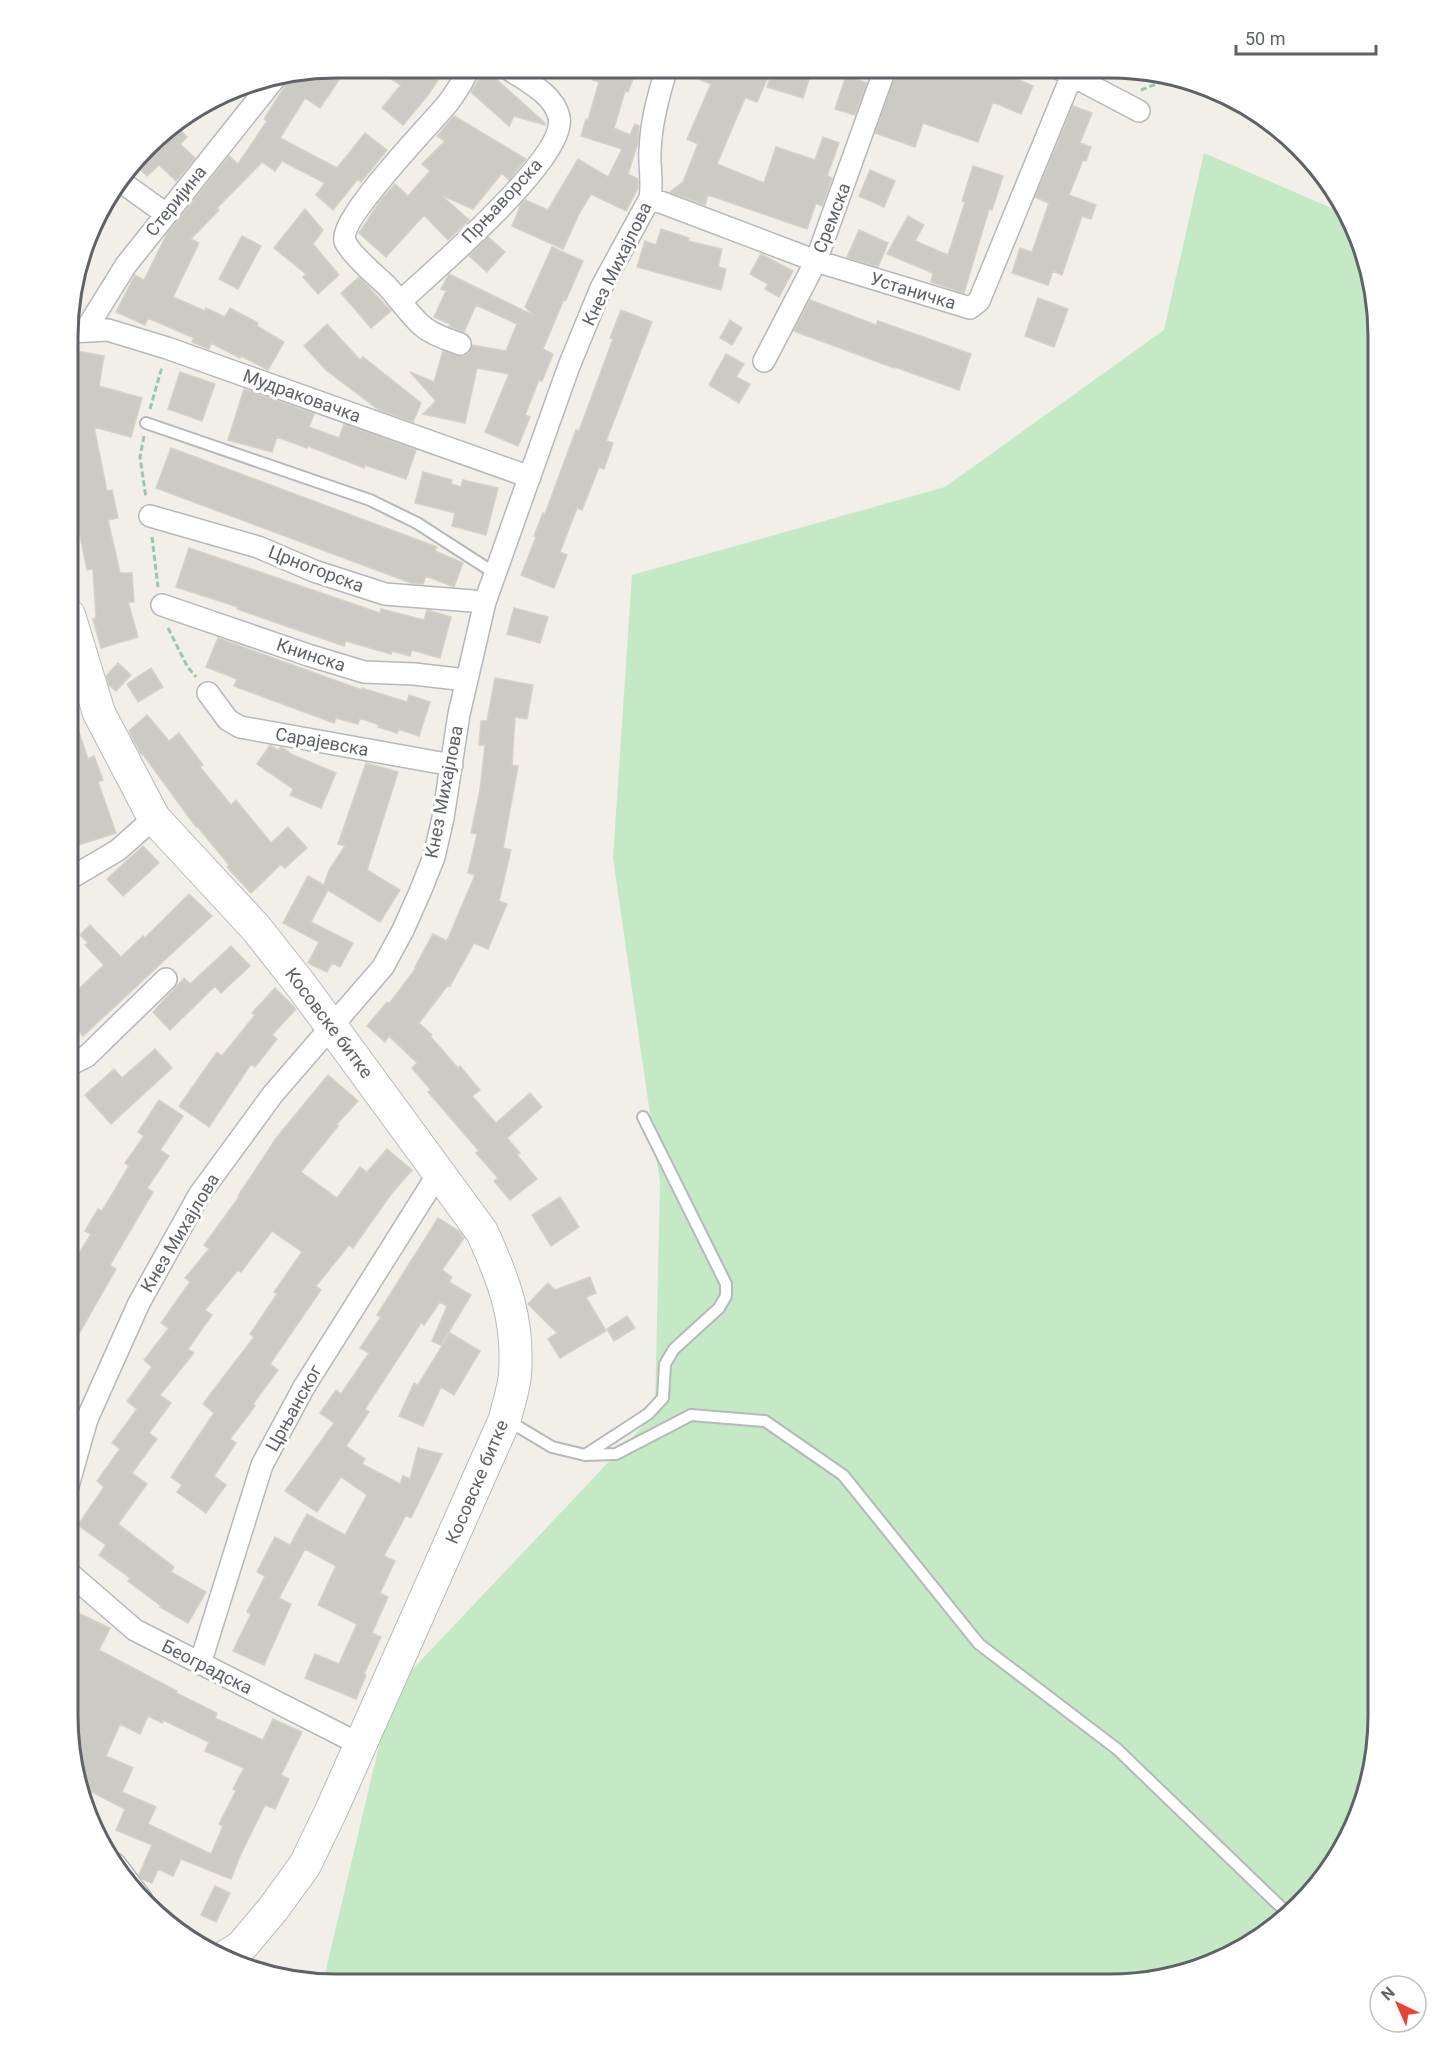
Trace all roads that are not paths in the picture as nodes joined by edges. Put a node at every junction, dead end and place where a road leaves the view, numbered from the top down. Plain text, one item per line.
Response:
1 (464, 78) edge
2 (522, 78) edge
3 (664, 78) edge
4 (882, 78) edge
5 (1065, 78) edge
6 (1078, 78) edge
7 (267, 88) edge
8 (1130, 106) road end
9 (126, 186) edge
10 (650, 198) junction
11 (166, 214) junction
12 (816, 261) junction
13 (401, 301) junction
14 (78, 331) edge
15 (460, 344) dead end
16 (764, 361) dead end
17 (146, 423) dead end
18 (530, 477) junction
19 (150, 516) dead end
20 (496, 574) junction
21 (485, 602) junction
22 (162, 605) dead end
23 (78, 644) edge
24 (466, 680) junction
25 (208, 693) dead end
26 (452, 765) junction
27 (154, 818) junction
28 (78, 874) edge
29 (166, 979) dead end
30 (331, 1026) junction
31 (78, 1060) edge
32 (643, 1117) dead end
33 (438, 1174) junction
34 (505, 1419) junction
35 (78, 1451) edge
36 (585, 1455) junction
37 (78, 1581) edge
38 (200, 1664) junction
39 (359, 1744) junction
40 (1281, 1909) edge
41 (233, 1952) edge

1 - 13 street
2 - 13 street, Прњаворска
3 - 10 street, Кнез Михајлова
4 - 12 street, Сремска
5 - 12 street, Устаничка
6 - 8 street
7 - 11 street, Стеријина
9 - 11 street
10 - 12 street, Устаничка
10 - 18 street, Кнез Михајлова
11 - 14 street, Стеријина
12 - 16 street, Сремска
13 - 15 street
14 - 18 street, Мудраковачка
17 - 20 lane
18 - 20 street, Кнез Михајлова
19 - 21 street, Црногорска
20 - 21 street, Кнез Михајлова
21 - 24 street, Кнез Михајлова
22 - 24 street, Книнска
23 - 27 street, Косовске битке
24 - 26 street, Кнез Михајлова
25 - 26 street, Сарајевска
26 - 30 street, Кнез Михајлова
27 - 28 street
27 - 30 street, Косовске битке
29 - 31 street
30 - 33 street, Косовске битке
30 - 35 street, Кнез Михајлова
32 - 36 lane
33 - 34 street, Косовске битке
33 - 38 street, Црњанског
34 - 36 lane
34 - 39 street, Косовске битке
36 - 40 lane
37 - 38 street, Београдска
38 - 39 street, Београдска
39 - 41 street, Косовске битке

